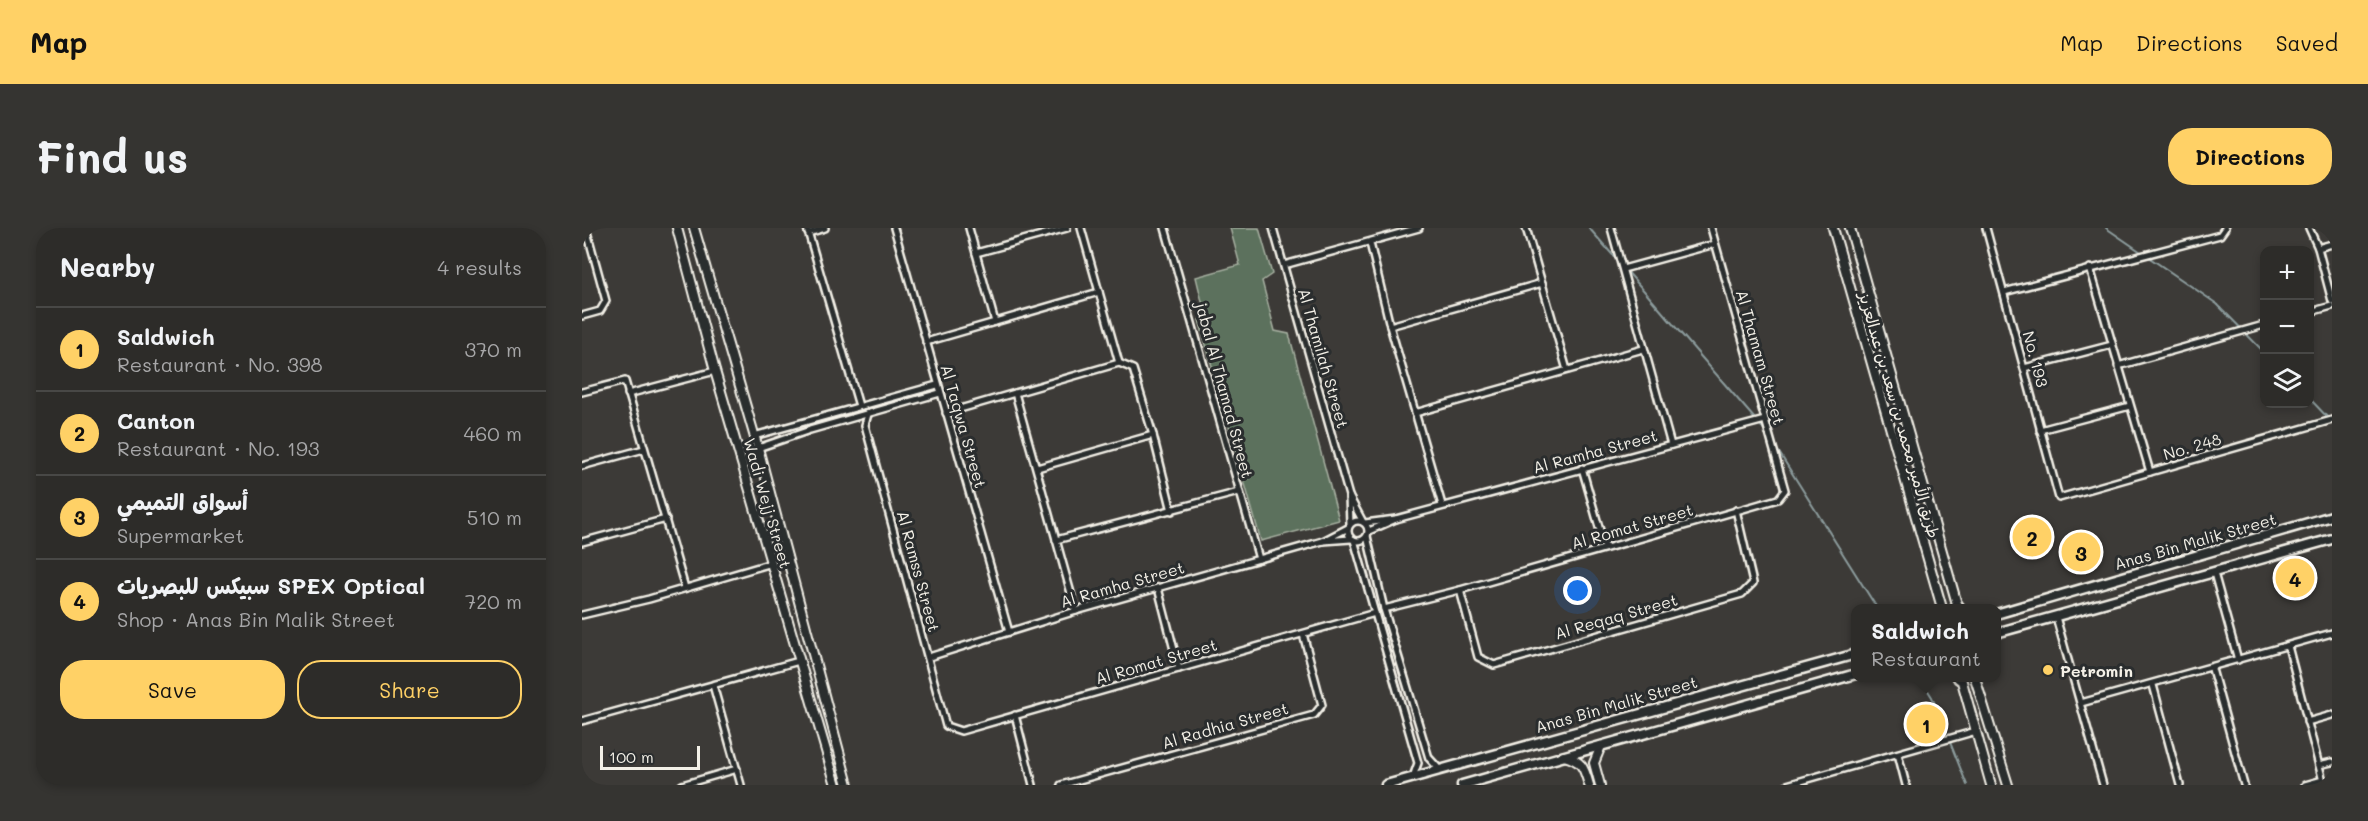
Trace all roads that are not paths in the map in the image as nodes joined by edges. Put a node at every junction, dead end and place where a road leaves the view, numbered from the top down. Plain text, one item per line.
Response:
1 (586, 228) edge
2 (676, 228) edge
3 (694, 228) edge
4 (825, 228) edge
5 (894, 228) edge
6 (969, 228) edge
7 (1067, 228) edge
8 (1081, 228) edge
9 (1165, 228) edge
10 (1273, 228) edge
11 (1419, 228) edge
12 (1526, 228) edge
13 (1611, 228) edge
14 (1711, 228) edge
15 (1833, 228) edge
16 (1850, 228) edge
17 (1986, 228) edge
18 (2224, 228) edge
19 (2310, 228) edge
20 (808, 231) edge
21 (585, 237) edge
22 (1370, 243) junction
23 (1715, 244) junction
24 (2332, 244) edge
25 (2318, 248) junction
26 (976, 253) junction
27 (1284, 265) junction
28 (2090, 268) junction
29 (1623, 269) junction
30 (1542, 283) junction
31 (1099, 292) junction
32 (2004, 292) junction
33 (2332, 301) edge
34 (2332, 306) edge
35 (2314, 311) edge
36 (582, 316) edge
37 (995, 322) junction
38 (1390, 326) junction
39 (2260, 326) edge
40 (926, 342) junction
41 (2112, 345) junction
42 (1643, 349) junction
43 (1119, 363) junction
44 (2118, 366) junction
45 (2024, 368) junction
46 (1567, 370) junction
47 (715, 371) junction
48 (938, 385) junction
49 (582, 392) edge
50 (940, 393) junction
51 (1015, 393) junction
52 (628, 394) junction
53 (859, 406) junction
54 (2130, 406) junction
55 (946, 413) junction
56 (1416, 413) junction
57 (868, 414) junction
58 (855, 418) junction
59 (1765, 420) junction
60 (2332, 420) edge
61 (807, 421) junction
62 (865, 425) junction
63 (810, 430) junction
64 (2040, 430) junction
65 (1154, 435) junction
66 (754, 436) junction
67 (1671, 446) junction
68 (758, 448) junction
69 (644, 449) junction
70 (582, 466) edge
71 (1037, 468) junction
72 (1582, 468) junction
73 (2150, 472) junction
74 (1239, 492) junction
75 (1782, 493) joint
76 (1349, 496) junction
77 (2059, 498) joint
78 (1442, 505) junction
79 (1736, 510) junction
80 (1172, 511) junction
81 (2332, 516) edge
82 (666, 519) junction
83 (1396, 519) junction
84 (1364, 523) junction
85 (1349, 526) junction
86 (1368, 534) junction
87 (1352, 539) junction
88 (2332, 539) edge
89 (1056, 540) junction
90 (1323, 541) junction
91 (582, 542) edge
92 (1605, 548) junction
93 (1259, 559) junction
94 (772, 563) junction
95 (2214, 573) junction
96 (685, 588) junction
97 (1158, 588) junction
98 (1460, 590) junction
99 (1941, 604) edge
100 (1956, 604) edge
101 (1383, 609) junction
102 (1076, 611) junction
103 (1375, 613) junction
104 (2001, 613) edge
105 (582, 615) edge
106 (2056, 617) junction
107 (1009, 632) junction
108 (2001, 632) edge
109 (2332, 633) edge
110 (1303, 634) junction
111 (2288, 646) junction
112 (1851, 655) edge
113 (928, 657) junction
114 (2238, 660) junction
115 (799, 661) junction
116 (1179, 669) junction
117 (2212, 669) junction
118 (1851, 675) edge
119 (1960, 682) edge
120 (1976, 682) edge
121 (713, 685) junction
122 (2153, 685) junction
123 (2081, 703) junction
124 (1015, 715) junction
125 (2332, 716) edge
126 (582, 721) edge
127 (2307, 722) junction
128 (946, 726) joint
129 (1976, 731) junction
130 (1601, 746) junction
131 (1898, 754) junction
132 (1564, 756) junction
133 (2332, 762) edge
134 (2319, 765) junction
135 (737, 769) junction
136 (1441, 771) junction
137 (1413, 777) junction
138 (1600, 782) edge
139 (1588, 783) edge
140 (2324, 783) edge
141 (682, 785) edge
142 (741, 785) edge
143 (836, 785) edge
144 (848, 785) edge
145 (1034, 785) edge
146 (1060, 785) edge
147 (1386, 785) edge
148 (1462, 785) edge
149 (1787, 785) edge
150 (1906, 785) edge
151 (1991, 785) edge
152 (2008, 785) edge
153 (2103, 785) edge
154 (2180, 785) edge
155 (2244, 785) edge
156 (2305, 785) edge

1 - 21 street
2 - 47 street, Wadi Wejj Street
3 - 66 street, Wadi Wejj Street
4 - 20 street
5 - 40 street, Al Taqwa Street
6 - 26 street
7 - 26 street
8 - 31 street
9 - 74 street, jabal Al Thamad Street
10 - 27 street, Al Thamilah Street
11 - 22 street
12 - 30 street
13 - 29 street
14 - 23 street, Al Thamam Street
15 - 99 street, طريق الأمير محمد بن سعد بن عبدالعزيز
16 - 100 street, طريق الأمير محمد بن سعد بن عبدالعزيز
17 - 32 street, No. 193
18 - 28 street
19 - 25 street
20 - 53 street
21 - 36 street
22 - 27 street
22 - 38 street
23 - 29 street
23 - 59 street, Al Thamam Street
24 - 25 street
25 - 33 street
26 - 37 street
27 - 76 street, Al Thamilah Street
28 - 32 street
28 - 41 street
29 - 42 street
30 - 38 street
30 - 46 street
31 - 37 street
31 - 43 street
32 - 45 street, No. 193
34 - 35 street
37 - 40 street
38 - 56 street
39 - 44 street
40 - 48 street, Al Taqwa Street
41 - 44 street
41 - 45 street
42 - 46 street
42 - 67 street
43 - 51 street
43 - 65 street
44 - 54 street
45 - 64 street, No. 193
46 - 56 street
47 - 52 street
47 - 94 street, Wadi Wejj Street
48 - 50 street, Al Taqwa Street
48 - 53 street
49 - 52 street
50 - 55 street, Al Taqwa Street
50 - 57 street
51 - 55 street
51 - 71 street
52 - 69 street
53 - 61 street
54 - 64 street
54 - 73 street
55 - 107 street, Al Taqwa Street
56 - 78 street
57 - 58 street
57 - 62 street
58 - 62 street
58 - 63 street
59 - 67 street, Al Ramha Street
59 - 75 street, Al Thamam Street
60 - 73 street, No. 248
61 - 63 street
61 - 66 street
62 - 113 street, Al Ramss Street
63 - 68 street
64 - 77 street, No. 193
65 - 71 street
65 - 80 street
66 - 68 street, Wadi Wejj Street
67 - 72 street, Al Ramha Street
68 - 144 street, Wadi Wejj Street
69 - 70 street
69 - 82 street
71 - 89 street
72 - 78 street, Al Ramha Street
72 - 92 street
73 - 77 street, No. 248
74 - 80 street
74 - 93 street, jabal Al Thamad Street
75 - 79 street, Al Romat Street
76 - 84 street
76 - 85 street
78 - 83 street, Al Ramha Street
79 - 92 street, Al Romat Street
79 - 98 street, Al Reqaq Street
80 - 89 street
81 - 104 main road, Anas Bin Malik Street
82 - 91 street
82 - 96 street
83 - 84 street
83 - 86 street
84 - 85 street
84 - 86 street
85 - 87 street
85 - 90 street
86 - 87 street
86 - 101 street
87 - 90 street
87 - 103 street
88 - 95 main road
89 - 102 street
90 - 93 street, Al Ramha Street
92 - 98 street, Al Romat Street
93 - 97 street, Al Ramha Street
94 - 96 street
94 - 115 street, Wadi Wejj Street
95 - 106 main road
95 - 114 street
96 - 105 street
97 - 102 street, Al Ramha Street
97 - 116 street
98 - 101 street, Al Romat Street
101 - 136 street
102 - 107 street, Al Ramha Street
103 - 110 street, Al Romat Street
103 - 137 street
106 - 108 main road
106 - 123 street
107 - 113 street, Al Ramha Street
109 - 111 street
110 - 116 street, Al Romat Street
110 - 146 street, Al Radhia Street
111 - 114 street
111 - 127 street
112 - 136 main road, Anas Bin Malik Street
113 - 128 street, Al Ramss Street
114 - 117 street
115 - 121 street
115 - 143 street, Wadi Wejj Street
116 - 124 street, Al Romat Street
117 - 122 street
117 - 155 street
118 - 130 main road
119 - 129 street
120 - 152 street
121 - 126 street
121 - 135 street
122 - 123 street
122 - 154 street
123 - 153 street
124 - 128 street, Al Romat Street
124 - 145 street
125 - 127 street
127 - 134 street
129 - 131 street
129 - 151 street
130 - 132 main road
130 - 138 street
131 - 149 street
131 - 150 street
132 - 139 street
132 - 148 main road
133 - 134 street
134 - 140 street
135 - 141 street
135 - 142 street
136 - 137 main road, Anas Bin Malik Street
137 - 147 main road, Anas Bin Malik Street
138 - 139 street
140 - 156 street

